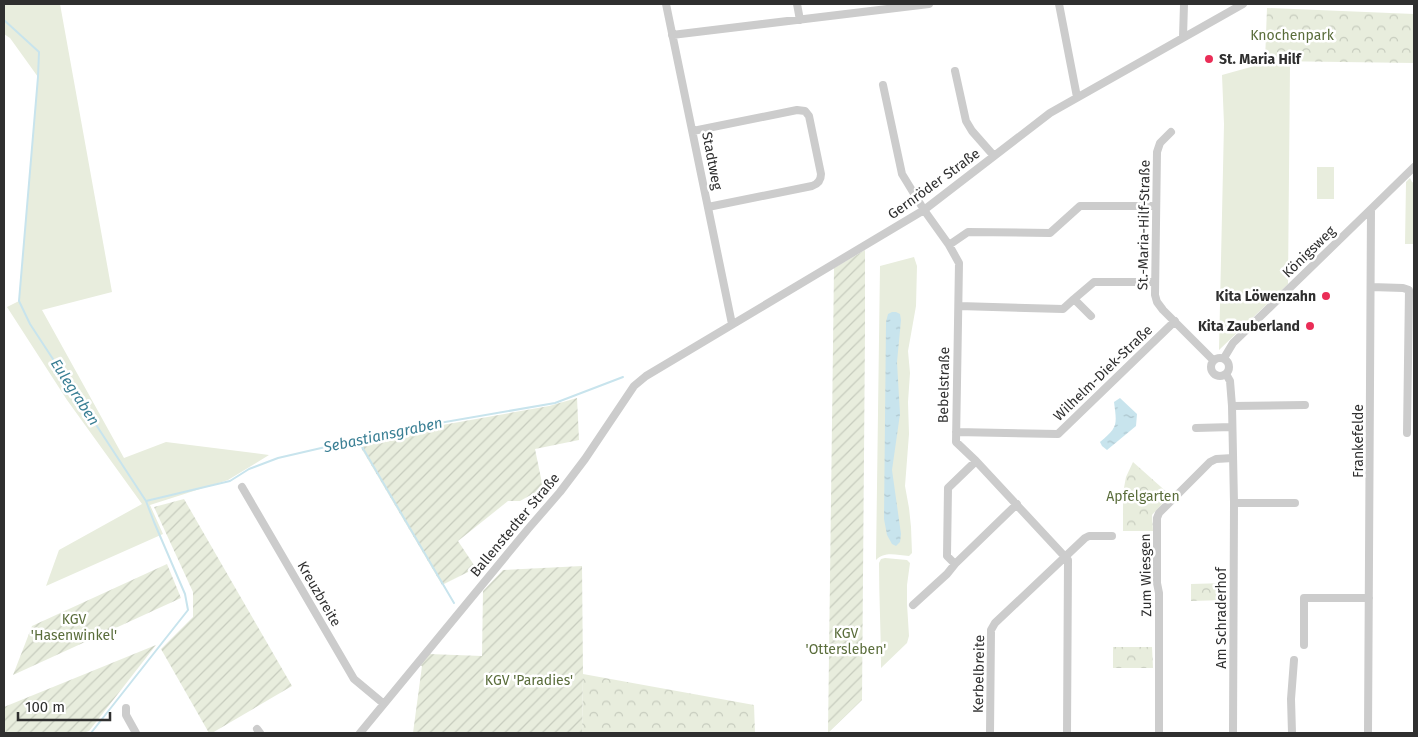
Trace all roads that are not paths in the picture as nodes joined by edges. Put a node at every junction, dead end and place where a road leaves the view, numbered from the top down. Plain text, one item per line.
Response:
1 (666, 4) edge
2 (797, 4) edge
3 (925, 4) edge
4 (929, 4) edge
5 (1059, 4) edge
6 (1184, 4) edge
7 (1243, 4) edge
8 (800, 20) junction
9 (672, 35) junction
10 (1183, 37) junction
11 (955, 71) dead end
12 (883, 85) dead end
13 (1077, 96) junction
14 (693, 131) junction
15 (1171, 132) dead end
16 (994, 156) junction
17 (1414, 167) edge
18 (1156, 206) junction
19 (708, 207) junction
20 (1371, 209) junction
21 (924, 210) junction
22 (949, 245) junction
23 (1154, 282) junction
24 (1371, 287) junction
25 (1074, 299) junction
26 (959, 306) junction
27 (1091, 316) dead end
28 (1175, 321) junction
29 (732, 324) junction
30 (697, 346) joint
31 (1224, 358) junction
32 (1213, 360) junction
33 (1226, 374) junction
34 (1306, 405) dead end
35 (1232, 406) junction
36 (1196, 428) dead end
37 (1232, 428) junction
38 (956, 432) junction
39 (1407, 433) dead end
40 (1233, 458) junction
41 (976, 461) junction
42 (242, 487) dead end
43 (1234, 503) junction
44 (1295, 503) dead end
45 (1017, 504) junction
46 (1112, 536) dead end
47 (1066, 557) junction
48 (955, 564) junction
49 (1369, 598) junction
50 (913, 605) dead end
51 (1304, 645) dead end
52 (1294, 660) dead end
53 (384, 704) junction
54 (126, 708) dead end
55 (136, 733) edge
56 (360, 733) edge
57 (990, 733) edge
58 (1067, 733) edge
59 (1159, 733) edge
60 (1233, 733) edge
61 (1292, 733) edge
62 (1368, 733) edge

1 - 9 street, Stadtweg
2 - 8 street
3 - 4 street
3 - 8 street
5 - 13 street
6 - 10 street
7 - 10 street, Gernröder Straße
8 - 9 street
9 - 14 street, Stadtweg
10 - 13 street, Gernröder Straße
11 - 16 street
12 - 21 street, Bebelstraße
13 - 16 street, Gernröder Straße
14 - 19 street, Stadtweg
14 - 19 street
15 - 18 street, St.-Maria-Hilf-Straße
16 - 21 street, Gernröder Straße
17 - 20 street
18 - 22 street
18 - 23 street, St.-Maria-Hilf-Straße
19 - 29 street, Stadtweg
20 - 24 street, Frankefelde
20 - 31 street, Königsweg
21 - 22 street, Bebelstraße
21 - 29 street, Gernröder Straße
22 - 26 street, Bebelstraße
23 - 25 street
23 - 28 street, St.-Maria-Hilf-Straße
24 - 39 street
24 - 49 street, Frankefelde
25 - 26 street
25 - 27 street
26 - 38 street, Bebelstraße
28 - 32 street, St.-Maria-Hilf-Straße
28 - 38 street, Wilhelm-Diek-Straße
29 - 30 street, Gernröder Straße
30 - 53 street, Ballenstedter Straße
31 - 32 street
31 - 33 street, Am Schraderhof
32 - 33 street
33 - 35 street, Am Schraderhof
34 - 35 street
35 - 37 street, Am Schraderhof
36 - 37 street
37 - 40 street, Am Schraderhof
38 - 41 street, Bebelstraße
40 - 43 street, Am Schraderhof
40 - 59 street, Zum Wiesgen
41 - 45 street, Bebelstraße
41 - 48 street
42 - 53 street, Kreuzbreite
43 - 44 street
43 - 60 street, Am Schraderhof
45 - 47 street, Bebelstraße
45 - 48 street
46 - 47 street
47 - 57 street, Kerbelbreite
47 - 58 street
48 - 50 street
49 - 51 street
49 - 62 street, Frankefelde
52 - 61 street
53 - 56 street, Ballenstedter Straße
54 - 55 street

